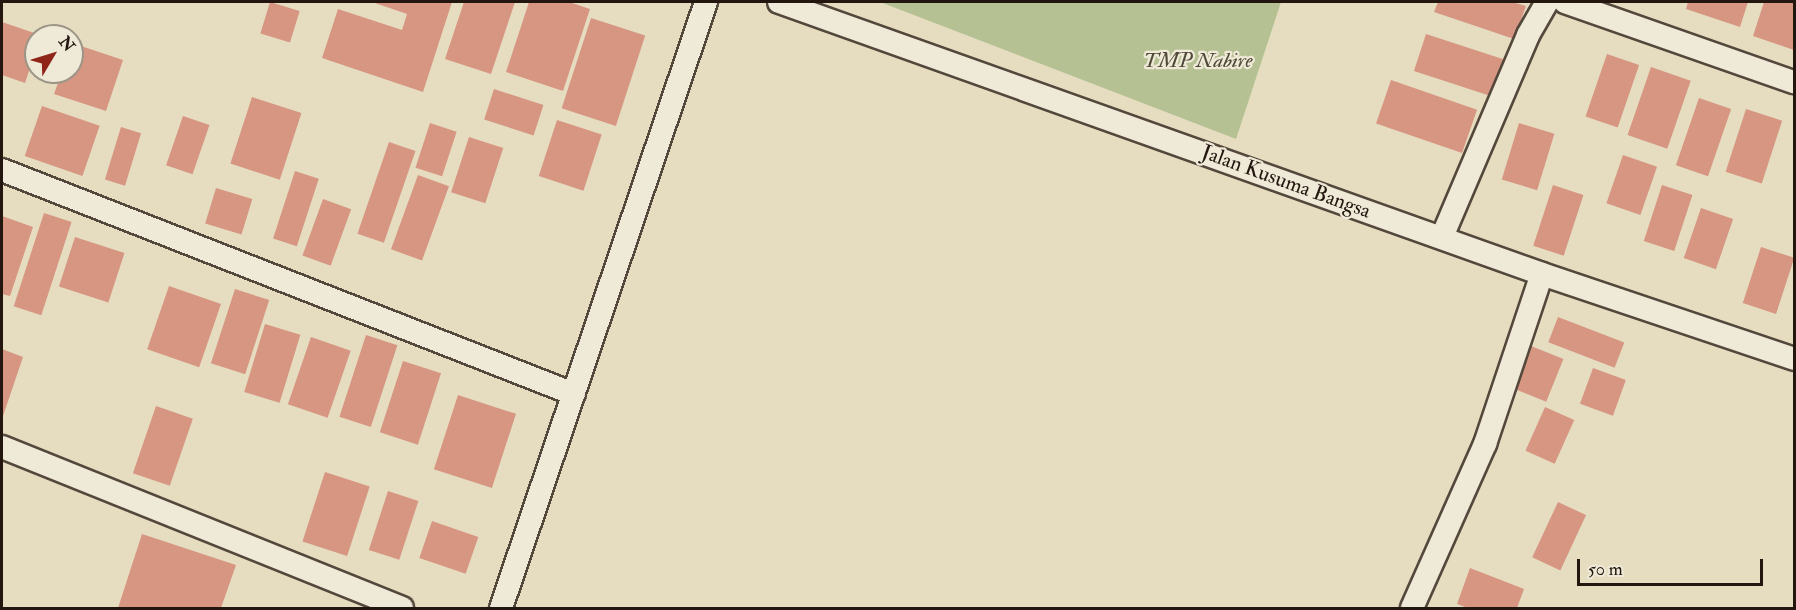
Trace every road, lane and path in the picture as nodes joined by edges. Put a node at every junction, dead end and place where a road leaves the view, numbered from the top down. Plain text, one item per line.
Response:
1 (706, 2) edge
2 (779, 2) edge
3 (1547, 2) edge
4 (1564, 2) edge
5 (1794, 82) edge
6 (2, 170) edge
7 (1442, 237) junction
8 (1542, 274) junction
9 (1794, 359) edge
10 (574, 394) junction
11 (2, 447) edge
12 (402, 609) edge
13 (501, 609) edge
14 (1412, 609) edge

1 - 10 street
2 - 7 street, Jalan Kusuma Bangsa
3 - 7 street
4 - 5 street
6 - 10 street
7 - 8 street, Jalan Kusuma Bangsa
8 - 9 street, Jalan Kusuma Bangsa
8 - 14 street
10 - 13 street
11 - 12 street

